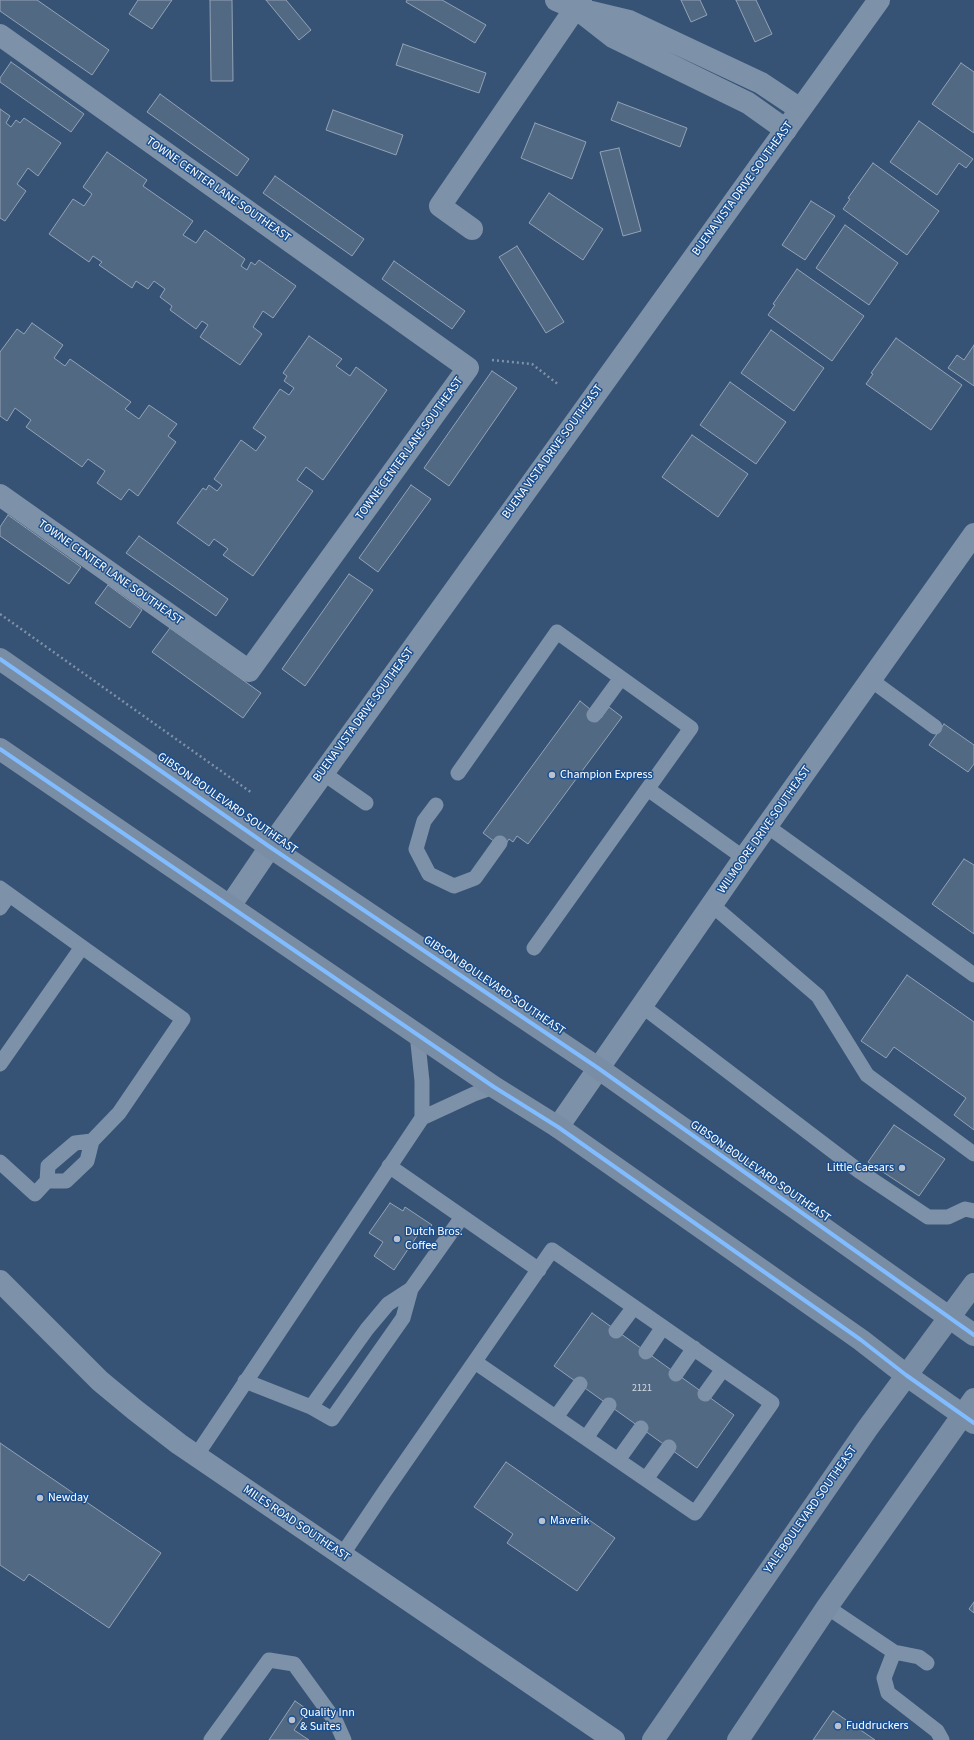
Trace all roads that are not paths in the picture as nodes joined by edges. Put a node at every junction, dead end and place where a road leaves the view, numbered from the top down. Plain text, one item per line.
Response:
1 (879, 0) edge
2 (571, 3) edge
3 (0, 35) edge
4 (800, 109) junction
5 (786, 130) junction
6 (472, 229) dead end
7 (0, 495) edge
8 (974, 534) edge
9 (0, 659) edge
10 (621, 678) junction
11 (871, 680) junction
12 (594, 714) dead end
13 (935, 728) dead end
14 (0, 749) edge
15 (323, 773) junction
16 (458, 773) dead end
17 (649, 790) junction
18 (366, 803) dead end
19 (436, 805) dead end
20 (767, 826) junction
21 (500, 844) dead end
22 (270, 847) junction
23 (744, 858) junction
24 (5, 892) edge
25 (712, 905) junction
26 (230, 906) junction
27 (0, 908) edge
28 (82, 947) junction
29 (534, 948) dead end
30 (974, 975) edge
31 (642, 1006) junction
32 (417, 1034) junction
33 (0, 1064) edge
34 (598, 1068) junction
35 (494, 1087) junction
36 (422, 1118) junction
37 (558, 1127) junction
38 (92, 1141) junction
39 (974, 1154) edge
40 (0, 1162) edge
41 (389, 1166) junction
42 (48, 1181) junction
43 (974, 1211) edge
44 (462, 1217) junction
45 (539, 1270) junction
46 (0, 1281) edge
47 (974, 1284) edge
48 (411, 1288) junction
49 (634, 1307) junction
50 (948, 1317) junction
51 (663, 1327) junction
52 (616, 1331) dead end
53 (974, 1335) edge
54 (694, 1348) junction
55 (646, 1352) dead end
56 (475, 1362) junction
57 (724, 1369) junction
58 (676, 1374) dead end
59 (906, 1375) junction
60 (245, 1381) junction
61 (580, 1384) dead end
62 (705, 1394) dead end
63 (609, 1405) dead end
64 (311, 1407) junction
65 (970, 1412) edge
66 (556, 1418) junction
67 (641, 1428) dead end
68 (586, 1438) junction
69 (669, 1447) dead end
70 (196, 1456) junction
71 (618, 1460) junction
72 (646, 1479) junction
73 (342, 1555) junction
74 (827, 1607) junction
75 (894, 1652) junction
76 (927, 1663) dead end
77 (211, 1740) edge
78 (344, 1740) edge
79 (614, 1740) edge
80 (653, 1740) edge
81 (738, 1740) edge
82 (942, 1740) edge

1 - 4 street, BUENA VISTA DRIVE SOUTHEAST
2 - 4 street
2 - 5 street
2 - 6 street
3 - 7 street, TOWNE CENTER LANE SOUTHEAST
4 - 5 street, BUENA VISTA DRIVE SOUTHEAST
5 - 15 street, BUENA VISTA DRIVE SOUTHEAST
8 - 11 street, WILMOORE DRIVE SOUTHEAST
9 - 22 main road, GIBSON BOULEVARD SOUTHEAST
10 - 12 lane
10 - 16 lane
10 - 17 lane
11 - 13 lane
11 - 20 street, WILMOORE DRIVE SOUTHEAST
14 - 26 main road
15 - 18 lane
15 - 22 street, BUENA VISTA DRIVE SOUTHEAST
17 - 23 lane
17 - 29 lane
19 - 21 lane
20 - 23 street, WILMOORE DRIVE SOUTHEAST
20 - 30 lane
22 - 26 street, BUENA VISTA DRIVE SOUTHEAST
22 - 34 main road, GIBSON BOULEVARD SOUTHEAST
23 - 25 street, WILMOORE DRIVE SOUTHEAST
24 - 27 lane
24 - 28 lane
25 - 31 street, WILMOORE DRIVE SOUTHEAST
25 - 39 lane
26 - 32 main road
28 - 33 lane
28 - 38 lane
31 - 34 street, WILMOORE DRIVE SOUTHEAST
31 - 43 lane
32 - 35 main road
32 - 36 lane
34 - 37 street, WILMOORE DRIVE SOUTHEAST
34 - 50 main road, GIBSON BOULEVARD SOUTHEAST
35 - 36 lane
35 - 37 main road
36 - 41 lane
37 - 59 main road
38 - 42 lane
38 - 42 lane
40 - 42 lane
41 - 44 lane
41 - 60 lane
44 - 45 lane
44 - 48 lane
45 - 49 lane
45 - 56 lane
46 - 70 street, MILES ROAD SOUTHEAST
47 - 50 main road, YALE BOULEVARD SOUTHEAST
48 - 64 lane
48 - 64 lane
49 - 51 lane
49 - 52 lane
50 - 53 main road, GIBSON BOULEVARD SOUTHEAST
50 - 59 main road, YALE BOULEVARD SOUTHEAST
51 - 54 lane
51 - 55 lane
54 - 57 lane
54 - 58 lane
56 - 66 lane
56 - 73 lane
57 - 62 lane
57 - 72 lane
59 - 65 main road
59 - 80 main road, YALE BOULEVARD SOUTHEAST
60 - 64 lane
60 - 70 lane
61 - 66 lane
63 - 68 lane
65 - 74 main road
66 - 68 lane
67 - 71 lane
68 - 71 lane
69 - 72 lane
70 - 73 street, MILES ROAD SOUTHEAST
71 - 72 lane
73 - 79 street, MILES ROAD SOUTHEAST
74 - 75 lane
74 - 81 main road
75 - 76 lane
75 - 82 lane
77 - 78 lane

